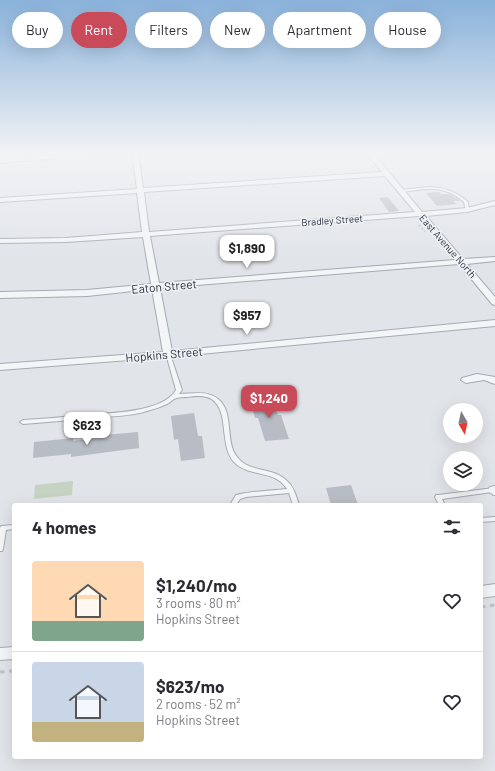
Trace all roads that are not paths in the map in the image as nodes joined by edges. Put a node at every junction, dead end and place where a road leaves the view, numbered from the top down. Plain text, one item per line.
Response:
1 (156, 189) edge
2 (428, 189) edge
3 (445, 189) edge
4 (140, 190) junction
5 (400, 191) joint
6 (0, 200) edge
7 (495, 203) edge
8 (467, 210) junction
9 (419, 213) junction
10 (146, 234) junction
11 (0, 241) edge
12 (495, 259) edge
13 (462, 262) junction
14 (156, 286) junction
15 (0, 295) edge
16 (495, 302) edge
17 (495, 323) edge
18 (168, 354) junction
19 (0, 366) edge
20 (466, 380) dead end
21 (495, 381) edge
22 (178, 396) junction
23 (23, 422) dead end
24 (291, 491) junction
25 (494, 491) edge
26 (234, 503) edge
27 (295, 503) edge
28 (441, 503) edge
29 (495, 519) edge
30 (483, 520) edge
31 (12, 527) edge
32 (0, 549) edge
33 (495, 590) edge
34 (483, 592) edge
35 (12, 653) edge
36 (0, 654) edge

1 - 4 street
2 - 5 lane
3 - 8 lane
4 - 6 street
4 - 10 street
5 - 9 street, East Avenue North
7 - 8 street, Bradley Street
8 - 9 street, Bradley Street
9 - 10 street, Bradley Street
9 - 13 street, East Avenue North
10 - 11 street, Bradley Street
10 - 14 street
12 - 13 street, Eaton Street
13 - 14 street, Eaton Street
13 - 16 street, East Avenue North
14 - 15 street, Eaton Street
14 - 18 street
17 - 18 street, Hopkins Street
18 - 19 street, Hopkins Street
18 - 22 lane
20 - 21 street
22 - 23 lane
22 - 24 lane
24 - 26 lane
24 - 27 lane
25 - 28 lane
29 - 30 lane
31 - 32 lane
33 - 34 street
35 - 36 street

